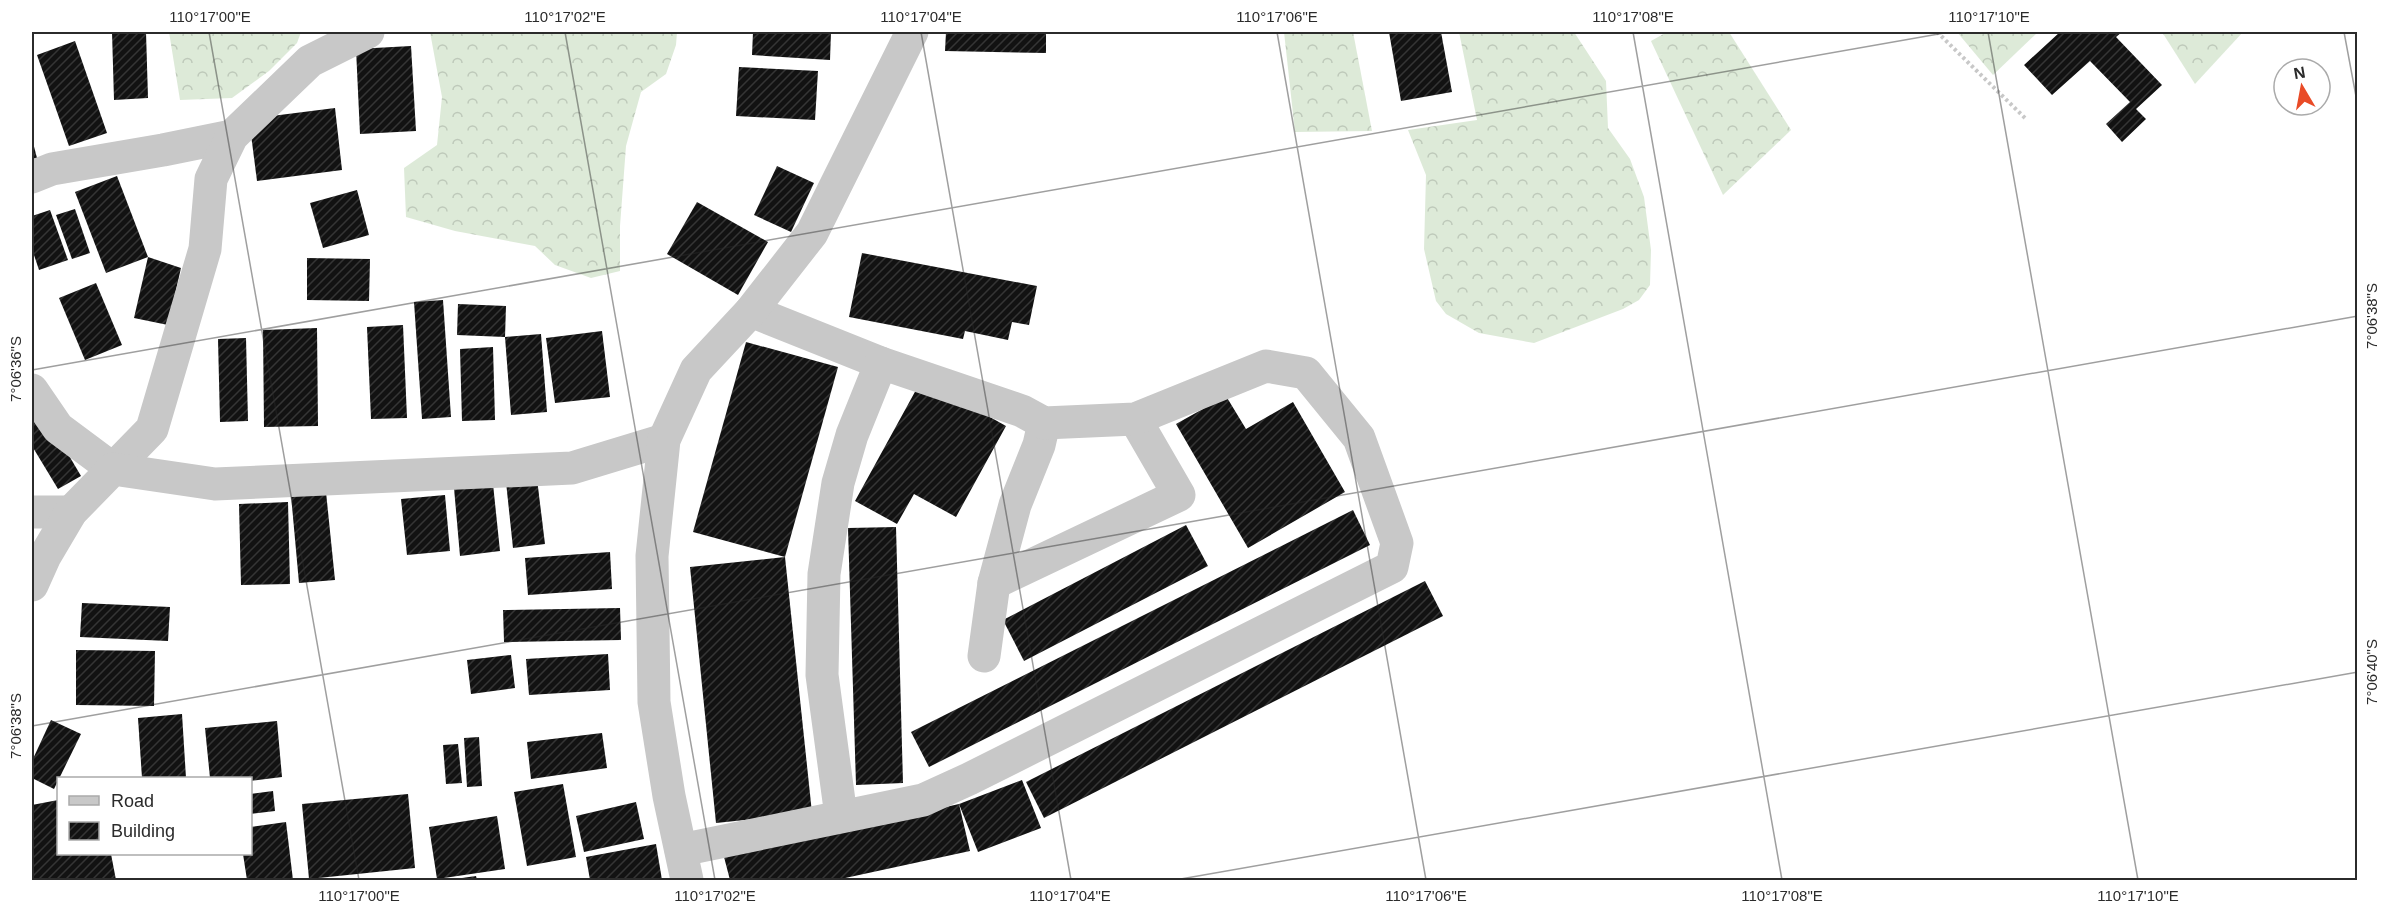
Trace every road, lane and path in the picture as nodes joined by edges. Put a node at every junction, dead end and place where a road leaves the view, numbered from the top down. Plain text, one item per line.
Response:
1 (368, 32) edge
2 (912, 32) edge
3 (1937, 32) edge
4 (2025, 118) dead end
5 (232, 136) junction
6 (32, 177) edge
7 (751, 311) junction
8 (881, 363) junction
9 (32, 390) edge
10 (1135, 419) junction
11 (1044, 423) junction
12 (664, 440) junction
13 (113, 469) junction
14 (32, 512) edge
15 (71, 512) junction
16 (994, 583) junction
17 (32, 585) edge
18 (984, 656) dead end
19 (841, 816) junction
20 (684, 865) edge

1 - 5 street
2 - 7 street
3 - 4 path
5 - 6 street
5 - 13 street
7 - 8 street
7 - 12 street
8 - 11 street
8 - 19 street
9 - 13 street
10 - 11 street
10 - 16 street
10 - 19 street
11 - 16 street
12 - 13 street
12 - 20 street
13 - 15 street
14 - 15 street
15 - 17 street
16 - 18 street
19 - 20 street

